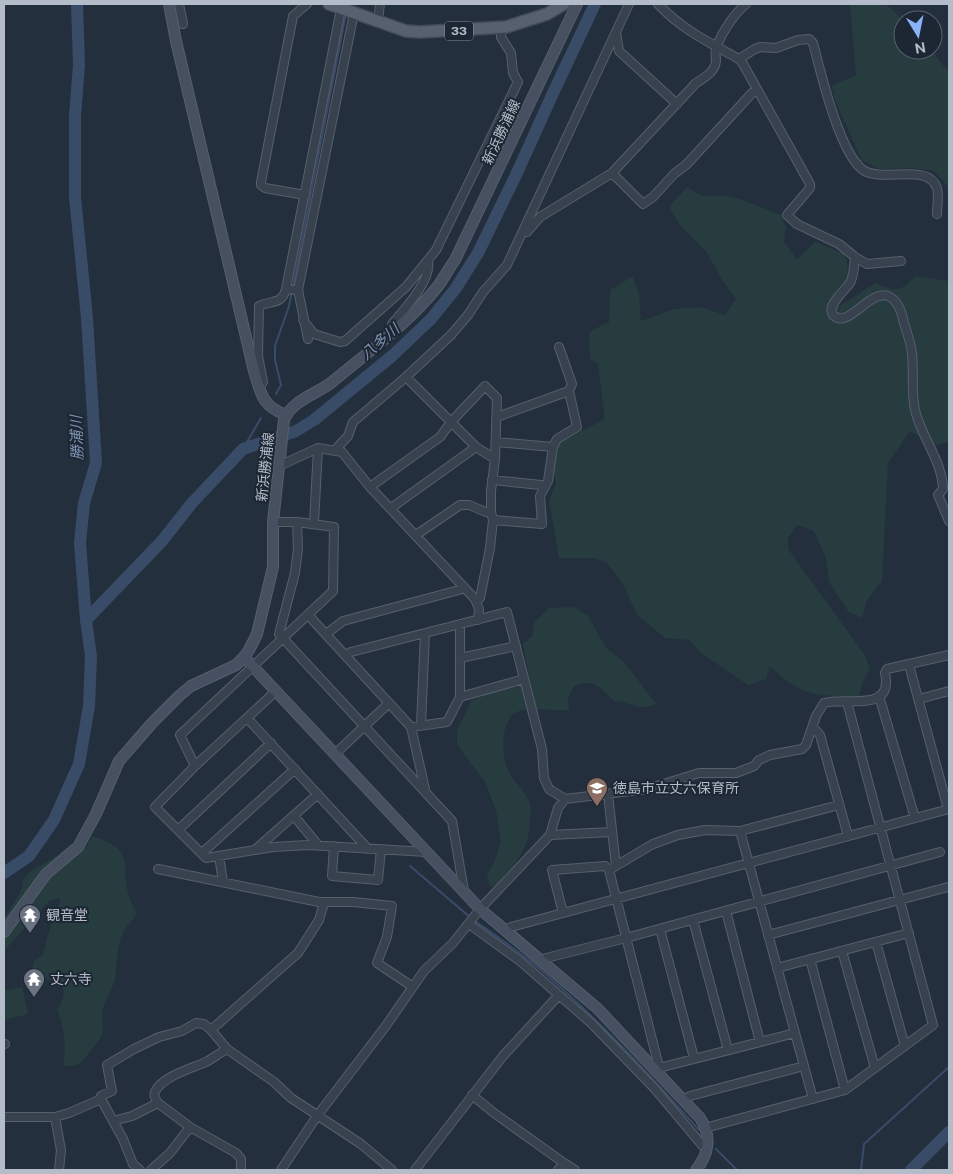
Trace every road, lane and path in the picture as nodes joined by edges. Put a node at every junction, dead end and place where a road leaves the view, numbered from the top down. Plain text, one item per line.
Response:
1 (170, 4) edge
2 (179, 4) edge
3 (307, 4) edge
4 (329, 4) edge
5 (380, 4) edge
6 (564, 4) edge
7 (577, 4) edge
8 (630, 4) edge
9 (658, 4) edge
10 (746, 4) edge
11 (346, 9) edge
12 (378, 21) junction
13 (182, 24) dead end
14 (501, 28) junction
15 (616, 31) junction
16 (716, 47) junction
17 (739, 59) junction
18 (757, 90) junction
19 (677, 104) junction
20 (612, 173) junction
21 (305, 195) junction
22 (937, 214) dead end
23 (522, 235) junction
24 (855, 257) junction
25 (428, 261) junction
26 (901, 261) dead end
27 (292, 290) junction
28 (303, 320) junction
29 (394, 330) junction
30 (308, 339) dead end
31 (558, 347) dead end
32 (406, 377) junction
33 (259, 388) junction
34 (569, 391) junction
35 (497, 417) junction
36 (285, 418) junction
37 (451, 422) junction
38 (497, 442) junction
39 (553, 447) junction
40 (318, 448) junction
41 (476, 448) junction
42 (336, 450) junction
43 (495, 459) junction
44 (280, 464) junction
45 (492, 480) junction
46 (370, 487) junction
47 (545, 487) junction
48 (391, 508) junction
49 (492, 516) junction
50 (949, 521) edge
51 (273, 522) junction
52 (297, 522) junction
53 (314, 523) junction
54 (416, 535) junction
55 (464, 587) junction
56 (476, 602) junction
57 (309, 616) junction
58 (478, 620) junction
59 (460, 624) junction
60 (425, 633) junction
61 (326, 634) junction
62 (283, 639) junction
63 (516, 646) junction
64 (949, 655) edge
65 (346, 656) junction
66 (244, 657) junction
67 (460, 658) junction
68 (909, 665) junction
69 (253, 667) junction
70 (524, 679) junction
71 (276, 691) junction
72 (949, 691) edge
73 (879, 696) junction
74 (460, 697) junction
75 (919, 699) junction
76 (389, 702) junction
77 (847, 702) junction
78 (248, 719) junction
79 (421, 725) junction
80 (364, 726) junction
81 (411, 727) junction
82 (813, 728) junction
83 (272, 743) junction
84 (334, 754) junction
85 (195, 766) junction
86 (295, 769) junction
87 (425, 791) junction
88 (318, 794) junction
89 (608, 794) junction
90 (566, 799) junction
91 (839, 805) junction
92 (949, 809) edge
93 (294, 816) junction
94 (915, 818) junction
95 (880, 828) junction
96 (178, 830) junction
97 (740, 831) junction
98 (612, 832) junction
99 (550, 835) junction
100 (848, 836) junction
101 (318, 845) junction
102 (334, 846) junction
103 (368, 849) junction
104 (380, 849) junction
105 (256, 850) junction
106 (427, 852) junction
107 (940, 852) dead end
108 (202, 853) junction
109 (219, 856) junction
110 (749, 863) junction
111 (891, 866) junction
112 (613, 868) junction
113 (158, 869) dead end
114 (223, 882) junction
115 (948, 887) edge
116 (464, 891) junction
117 (617, 898) junction
118 (900, 900) junction
119 (759, 902) junction
120 (324, 903) junction
121 (480, 909) junction
122 (726, 911) junction
123 (563, 913) junction
124 (693, 920) junction
125 (468, 924) junction
126 (660, 929) junction
127 (506, 930) junction
128 (4, 932) edge
129 (909, 933) junction
130 (768, 934) junction
131 (626, 938) junction
132 (876, 942) junction
133 (842, 951) junction
134 (810, 959) junction
135 (542, 961) junction
136 (777, 968) junction
137 (413, 988) junction
138 (558, 996) junction
139 (211, 1030) junction
140 (795, 1033) junction
141 (760, 1042) junction
142 (905, 1046) junction
143 (226, 1050) junction
144 (728, 1050) junction
145 (694, 1058) junction
146 (804, 1066) junction
147 (657, 1068) junction
148 (874, 1068) junction
149 (846, 1090) junction
150 (472, 1095) junction
151 (101, 1099) junction
152 (813, 1099) junction
153 (684, 1100) junction
154 (158, 1103) junction
155 (317, 1116) junction
156 (4, 1117) edge
157 (55, 1117) junction
158 (113, 1121) junction
159 (190, 1127) junction
160 (705, 1128) junction
161 (708, 1146) junction
162 (564, 1163) junction
163 (59, 1170) edge
164 (140, 1170) edge
165 (151, 1170) edge
166 (241, 1170) edge
167 (281, 1170) edge
168 (392, 1170) edge
169 (415, 1170) edge
170 (558, 1170) edge
171 (575, 1170) edge
172 (696, 1170) edge

1 - 33 street
2 - 13 street
3 - 21 street
4 - 11 main road, 33
5 - 12 street
6 - 14 main road, 33
7 - 29 street, 新浜勝浦線
8 - 15 street
9 - 16 street
10 - 16 street
11 - 12 main road, 33
11 - 21 street
11 - 27 street
12 - 14 main road, 33
14 - 25 street
15 - 19 street
15 - 23 street
16 - 17 street
16 - 19 street
17 - 18 street
17 - 22 street
18 - 20 street
18 - 24 street
19 - 20 street
20 - 23 street
21 - 27 street
23 - 32 street
24 - 26 street
24 - 50 street
25 - 28 street
25 - 29 street
27 - 28 street
27 - 33 street
28 - 30 street
29 - 36 street, 新浜勝浦線
31 - 34 street
32 - 37 street
32 - 42 street
33 - 36 street
34 - 35 street
34 - 39 street
35 - 37 street
35 - 38 street
36 - 44 street, 新浜勝浦線
37 - 41 street
37 - 46 street
38 - 39 street
38 - 43 street
39 - 47 street
40 - 42 street
40 - 44 street
40 - 53 street
41 - 43 street
41 - 48 street
42 - 46 street
43 - 45 street
44 - 51 street, 新浜勝浦線
45 - 47 street
45 - 49 street
46 - 48 street
47 - 49 street
48 - 54 street
49 - 54 street
49 - 56 street
51 - 52 street
51 - 66 street, 新浜勝浦線
52 - 53 street
52 - 62 street
53 - 57 street
54 - 55 street
55 - 56 street
55 - 61 street
56 - 58 street
57 - 61 street
57 - 62 street
58 - 59 street
58 - 63 street
59 - 60 street
59 - 67 street
60 - 65 street
60 - 79 street
61 - 65 street
62 - 69 street
62 - 80 street
63 - 67 street
63 - 70 street
64 - 68 street
65 - 76 street
66 - 69 street
66 - 128 street, 新浜勝浦線
67 - 74 street
68 - 73 street
68 - 75 street
69 - 71 street
69 - 85 street
70 - 74 street
70 - 90 street
71 - 78 street
71 - 84 street
72 - 75 street
73 - 77 street
73 - 94 street
74 - 79 street
75 - 92 street
76 - 80 street
76 - 81 street
77 - 82 street
77 - 95 street
78 - 83 street
78 - 85 street
79 - 81 street
80 - 84 street
80 - 87 street
81 - 87 street
82 - 89 street
82 - 91 street
83 - 86 street
83 - 96 street
84 - 106 street
85 - 96 street
86 - 88 street
86 - 108 street
87 - 116 street
88 - 93 street
88 - 103 street
89 - 90 street
89 - 98 street
90 - 99 street
91 - 97 street
91 - 100 street
92 - 94 street
93 - 101 street
93 - 105 street
94 - 95 street
95 - 100 street
95 - 111 street
96 - 108 street
97 - 110 street
97 - 112 street
98 - 99 street
98 - 112 street
99 - 121 street
100 - 110 street
101 - 102 street
101 - 105 street
102 - 103 street
102 - 104 street
103 - 104 street
104 - 106 street
105 - 109 street
106 - 116 street
107 - 111 street
108 - 109 street
109 - 114 street
110 - 117 street
110 - 119 street
111 - 118 street
111 - 119 street
112 - 117 street
112 - 123 street
113 - 114 street
114 - 120 street
115 - 118 street
116 - 121 street
117 - 123 street
117 - 131 street
118 - 129 street
118 - 130 street
119 - 122 street
119 - 130 street
120 - 137 street
120 - 139 street
121 - 125 street
121 - 127 street
122 - 124 street
122 - 141 street
123 - 127 street
124 - 126 street
124 - 144 street
125 - 137 street
125 - 138 street
126 - 131 street
126 - 145 street
127 - 135 street
129 - 132 street
129 - 142 street
130 - 136 street
131 - 135 street
131 - 147 street
132 - 133 street
132 - 142 street
133 - 134 street
133 - 148 street
134 - 136 street
134 - 149 street
135 - 147 street
136 - 140 street
137 - 155 street
138 - 150 street
138 - 161 street
139 - 143 street
139 - 151 street
140 - 141 street
140 - 146 street
141 - 144 street
142 - 148 street
143 - 154 street
143 - 155 street
144 - 145 street
145 - 147 street
146 - 152 street
146 - 153 street
147 - 153 street
148 - 149 street
149 - 152 street
150 - 162 street
150 - 169 street
151 - 157 street
151 - 158 street
152 - 160 street
153 - 160 street
154 - 158 street
154 - 159 street
155 - 167 street
155 - 168 street
156 - 157 street
157 - 163 street
158 - 164 street
159 - 165 street
159 - 166 street
160 - 161 street
161 - 172 street
162 - 170 street
162 - 171 street

